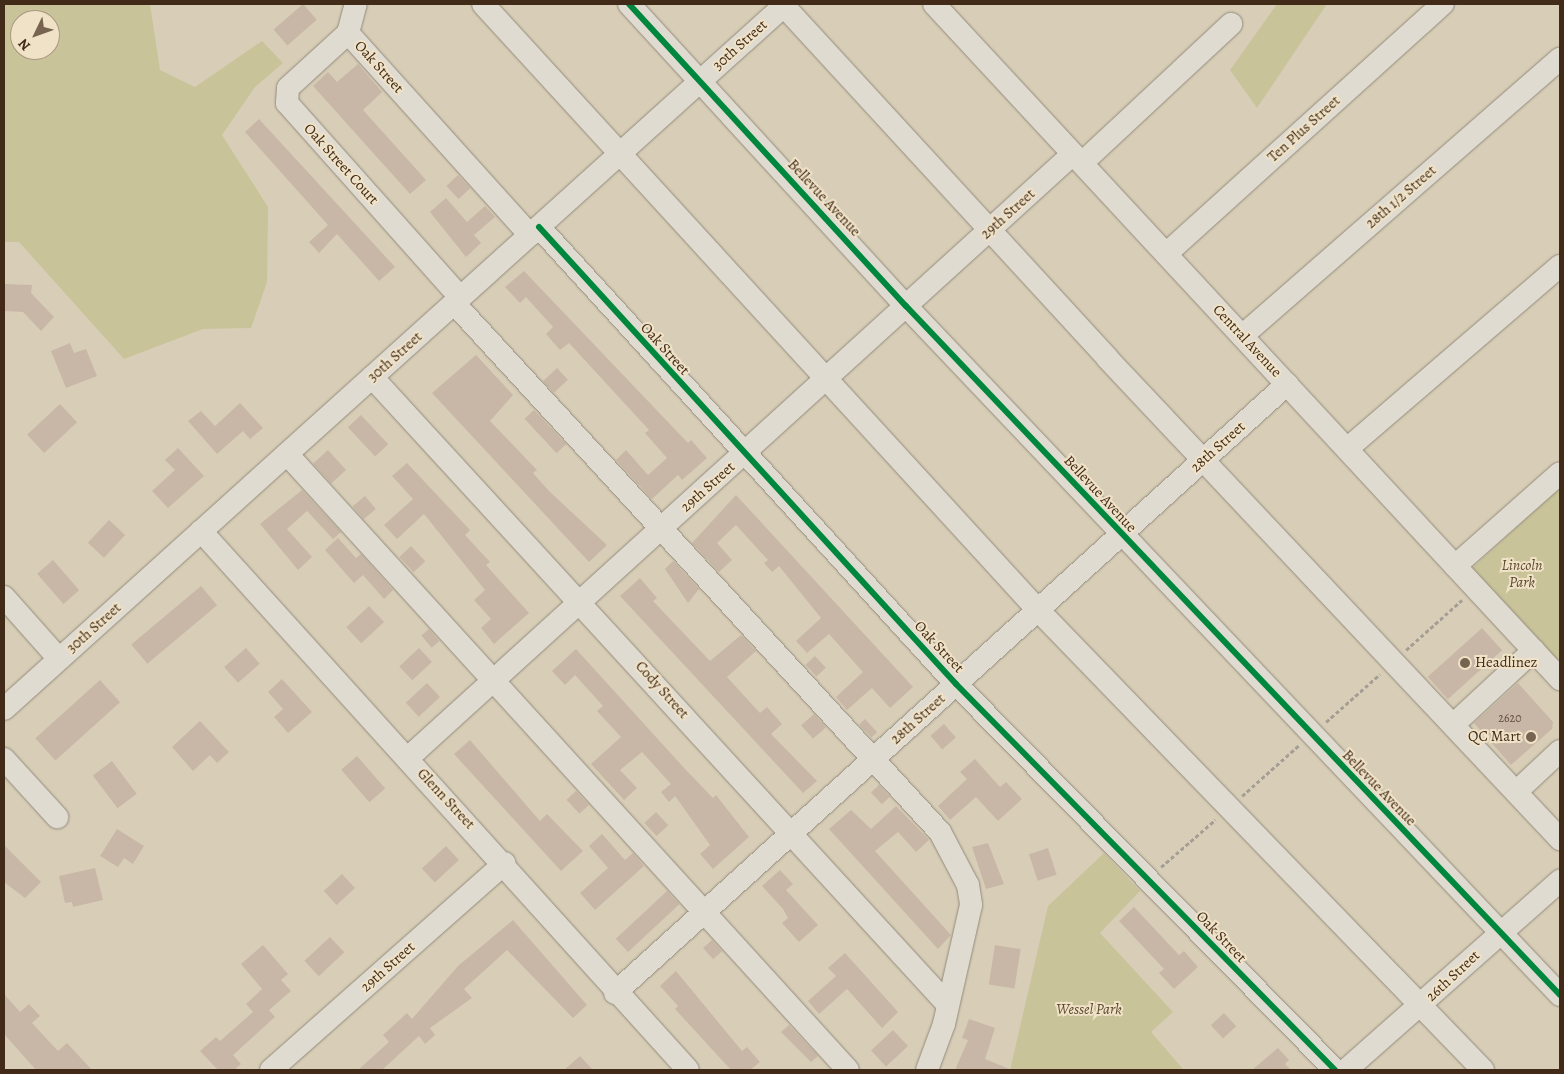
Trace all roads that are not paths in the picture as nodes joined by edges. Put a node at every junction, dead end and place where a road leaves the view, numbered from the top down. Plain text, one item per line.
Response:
1 (356, 4) edge
2 (483, 4) edge
3 (629, 4) edge
4 (784, 4) edge
5 (934, 4) edge
6 (1443, 4) edge
7 (1231, 24) dead end
8 (348, 33) junction
9 (1560, 59) edge
10 (700, 82) junction
11 (620, 153) junction
12 (1078, 159) junction
13 (534, 231) junction
14 (990, 231) junction
15 (1166, 254) junction
16 (1560, 266) edge
17 (457, 300) junction
18 (906, 306) junction
19 (1242, 336) junction
20 (372, 377) junction
21 (827, 379) junction
22 (1286, 384) junction
23 (1347, 449) junction
24 (287, 454) junction
25 (744, 454) junction
26 (1203, 460) junction
27 (1560, 473) edge
28 (661, 528) junction
29 (201, 531) junction
30 (1121, 535) junction
31 (1456, 566) junction
32 (4, 597) edge
33 (581, 601) junction
34 (1038, 610) junction
35 (1534, 650) junction
36 (59, 660) junction
37 (1558, 673) edge
38 (496, 678) junction
39 (956, 684) junction
40 (4, 709) edge
41 (1453, 725) junction
42 (1560, 751) edge
43 (875, 757) junction
44 (408, 758) junction
45 (4, 759) edge
46 (1516, 792) junction
47 (57, 817) dead end
48 (792, 833) junction
49 (1560, 839) edge
50 (505, 863) junction
51 (1560, 881) edge
52 (706, 911) junction
53 (1502, 931) junction
54 (615, 993) junction
55 (1560, 995) edge
56 (948, 1005) junction
57 (1421, 1005) junction
58 (271, 1070) edge
59 (688, 1070) edge
60 (848, 1070) edge
61 (927, 1070) edge
62 (1335, 1070) edge
63 (1346, 1070) edge
64 (1483, 1070) edge

1 - 8 street
2 - 11 street
3 - 10 street, Bellevue Avenue
4 - 10 street, 30th Street
4 - 14 street
5 - 12 street, Central Avenue
6 - 15 street, Ten Plus Street
7 - 12 street, 29th Street
8 - 13 street, Oak Street
8 - 17 street, Oak Street Court
9 - 19 street, 28th 1/2 Street
10 - 11 street, 30th Street
10 - 18 street, Bellevue Avenue
11 - 13 street, 30th Street
11 - 21 street
12 - 14 street, 29th Street
12 - 15 street, Central Avenue
13 - 17 street, 30th Street
13 - 25 street, Oak Street
14 - 18 street, 29th Street
14 - 26 street
15 - 19 street, Central Avenue
16 - 23 street
17 - 20 street, 30th Street
17 - 28 street, Oak Street Court
18 - 21 street, 29th Street
18 - 30 street, Bellevue Avenue
19 - 22 street, Central Avenue
20 - 24 street, 30th Street
20 - 33 street, Cody Street
21 - 25 street, 29th Street
21 - 34 street
22 - 23 street, Central Avenue
22 - 26 street, 28th Street
23 - 31 street, Central Avenue
24 - 29 street, 30th Street
24 - 38 street
25 - 28 street, 29th Street
25 - 39 street, Oak Street
26 - 30 street, 28th Street
26 - 41 street
27 - 31 street
28 - 33 street, 29th Street
28 - 43 street, Oak Street Court
29 - 36 street, 30th Street
29 - 44 street, Glenn Street
30 - 34 street, 28th Street
30 - 53 street, Bellevue Avenue
31 - 35 street, Central Avenue
32 - 36 street
33 - 38 street, 29th Street
33 - 48 street, Cody Street
34 - 39 street, 28th Street
34 - 57 street
35 - 37 street, Central Avenue
35 - 41 street
36 - 40 street, 30th Street
38 - 44 street, 29th Street
38 - 52 street
39 - 43 street, 28th Street
39 - 62 street, Oak Street
41 - 46 street
42 - 46 street
43 - 48 street, 28th Street
43 - 56 street, Oak Street Court
44 - 50 street, Glenn Street
45 - 47 street
46 - 49 street
48 - 52 street, 28th Street
48 - 56 street, Cody Street
50 - 54 street, Glenn Street
50 - 58 street, 29th Street
51 - 53 street, 26th Street
52 - 54 street, 28th Street
52 - 60 street
53 - 55 street, Bellevue Avenue
53 - 57 street, 26th Street
54 - 59 street, Glenn Street
56 - 61 street, Oak Street Court
57 - 63 street, 26th Street
57 - 64 street

